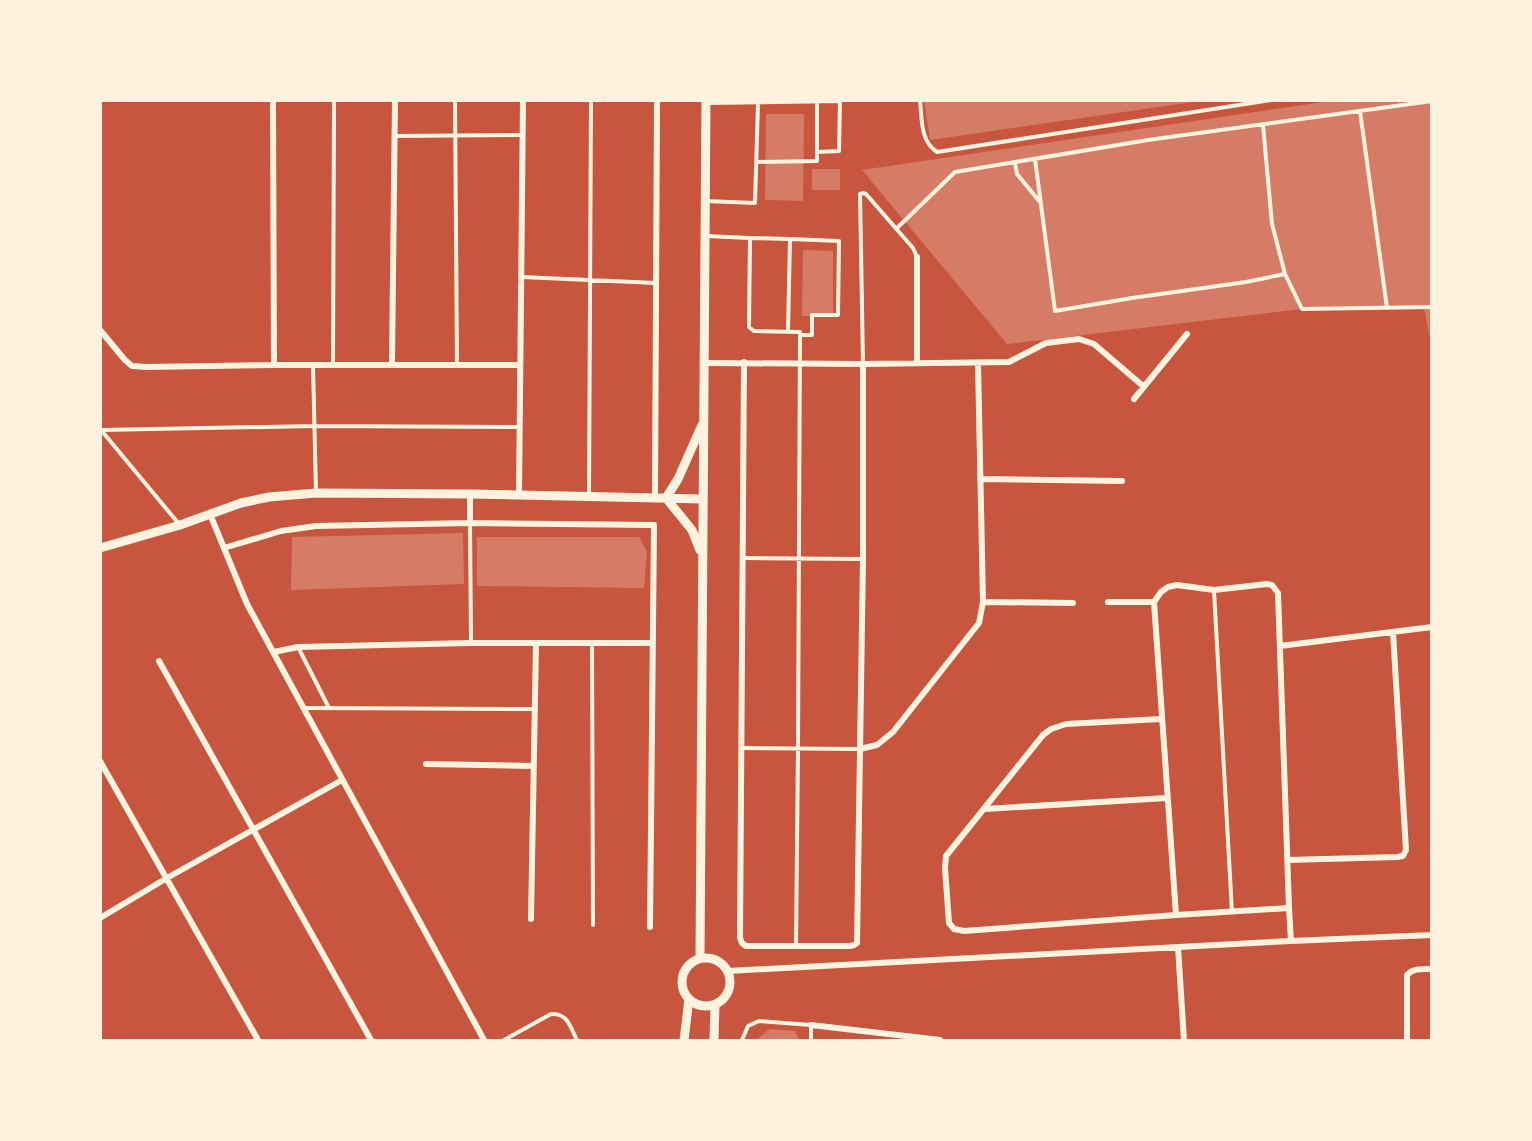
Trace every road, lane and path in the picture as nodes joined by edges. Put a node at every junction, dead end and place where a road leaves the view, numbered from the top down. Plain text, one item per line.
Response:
1 (273, 100) edge
2 (334, 100) edge
3 (395, 100) edge
4 (455, 100) edge
5 (523, 100) edge
6 (591, 100) edge
7 (657, 100) edge
8 (920, 100) edge
9 (1271, 100) edge
10 (1431, 101) edge
11 (706, 102) edge
12 (817, 102) junction
13 (758, 103) junction
14 (1360, 111) junction
15 (1263, 125) junction
16 (394, 135) junction
17 (455, 135) junction
18 (522, 135) junction
19 (817, 152) junction
20 (1035, 159) junction
21 (756, 162) junction
22 (1015, 162) junction
23 (705, 201) junction
24 (1041, 203) junction
25 (896, 229) junction
26 (705, 236) junction
27 (750, 238) junction
28 (790, 240) junction
29 (917, 257) joint
30 (1285, 274) junction
31 (521, 277) junction
32 (590, 280) junction
33 (656, 283) junction
34 (1431, 307) edge
35 (1386, 308) junction
36 (100, 330) edge
37 (788, 332) junction
38 (1187, 334) dead end
39 (800, 335) junction
40 (744, 362) junction
41 (800, 362) junction
42 (704, 363) junction
43 (863, 363) junction
44 (917, 363) junction
45 (978, 363) junction
46 (333, 364) junction
47 (392, 364) junction
48 (457, 364) junction
49 (274, 365) junction
50 (313, 365) junction
51 (520, 365) junction
52 (1143, 386) junction
53 (1134, 399) dead end
54 (704, 422) junction
55 (314, 426) junction
56 (519, 427) junction
57 (101, 430) edge
58 (980, 479) junction
59 (1122, 481) dead end
60 (316, 493) junction
61 (470, 494) junction
62 (519, 495) junction
63 (589, 496) junction
64 (655, 498) junction
65 (666, 498) junction
66 (703, 499) junction
67 (210, 514) junction
68 (470, 523) junction
69 (180, 525) junction
70 (100, 548) edge
71 (224, 548) junction
72 (702, 557) junction
73 (742, 558) junction
74 (798, 559) junction
75 (862, 559) junction
76 (1214, 590) junction
77 (983, 602) junction
78 (1108, 602) dead end
79 (1154, 602) junction
80 (1073, 603) dead end
81 (1431, 627) edge
82 (1393, 632) junction
83 (653, 642) junction
84 (471, 643) junction
85 (536, 643) junction
86 (592, 643) junction
87 (1280, 646) junction
88 (297, 647) junction
89 (273, 652) junction
90 (159, 661) dead end
91 (304, 708) junction
92 (329, 708) junction
93 (534, 709) junction
94 (1161, 719) junction
95 (740, 748) junction
96 (798, 748) junction
97 (860, 749) junction
98 (100, 761) edge
99 (426, 764) dead end
100 (533, 766) junction
101 (342, 780) junction
102 (1167, 798) junction
103 (985, 809) junction
104 (253, 830) junction
105 (1288, 861) junction
106 (167, 878) junction
107 (1289, 909) junction
108 (1232, 912) junction
109 (1176, 915) junction
110 (100, 918) edge
111 (531, 919) dead end
112 (592, 925) dead end
113 (650, 927) dead end
114 (1431, 935) edge
115 (1291, 941) junction
116 (796, 946) junction
117 (1178, 947) junction
118 (700, 958) junction
119 (1431, 969) edge
120 (728, 972) junction
121 (689, 999) junction
122 (715, 1005) junction
123 (811, 1024) junction
124 (714, 1040) edge
125 (258, 1041) edge
126 (371, 1041) edge
127 (484, 1041) edge
128 (504, 1041) edge
129 (577, 1041) edge
130 (684, 1041) edge
131 (742, 1041) edge
132 (811, 1041) edge
133 (940, 1041) edge
134 (1184, 1041) edge
135 (1407, 1041) edge

1 - 49 street
2 - 46 lane
3 - 16 street
4 - 17 lane
5 - 18 street
6 - 32 lane
7 - 33 street
8 - 9 lane
10 - 14 lane
11 - 13 lane
11 - 23 street
12 - 13 lane
12 - 19 lane
12 - 19 lane
13 - 21 lane
14 - 15 lane
14 - 35 lane
15 - 20 lane
15 - 30 lane
16 - 17 lane
16 - 47 street
17 - 18 lane
17 - 48 lane
18 - 31 street
19 - 21 lane
20 - 22 lane
20 - 24 lane
21 - 23 lane
22 - 24 lane
22 - 25 lane
23 - 26 street
24 - 30 lane
25 - 29 lane
25 - 43 lane
26 - 27 lane
26 - 42 street
27 - 28 lane
27 - 37 lane
28 - 37 lane
28 - 39 lane
29 - 44 street
30 - 35 lane
31 - 32 lane
31 - 51 street
32 - 33 lane
32 - 63 lane
33 - 64 street
34 - 35 lane
36 - 49 street
37 - 39 lane
38 - 52 street
39 - 41 lane
40 - 41 street
40 - 42 street
40 - 73 street
41 - 43 street
41 - 74 lane
42 - 54 street
43 - 44 street
43 - 75 street
44 - 45 street
45 - 52 street
45 - 58 street
46 - 47 street
46 - 50 street
47 - 48 street
48 - 51 street
49 - 50 street
50 - 55 lane
51 - 56 street
52 - 53 street
54 - 65 street
54 - 66 street
55 - 56 lane
55 - 57 lane
55 - 60 lane
56 - 62 street
57 - 69 lane
58 - 59 street
58 - 77 street
60 - 61 street
60 - 67 street
61 - 62 street
61 - 68 street
62 - 63 street
63 - 64 street
64 - 65 street
65 - 66 street
65 - 72 street
66 - 72 street
67 - 69 street
67 - 71 street
68 - 71 street
68 - 83 street
68 - 84 lane
69 - 70 street
71 - 89 street
72 - 118 street
73 - 74 lane
73 - 95 street
74 - 75 lane
74 - 96 lane
75 - 97 street
76 - 79 street
76 - 87 street
76 - 108 lane
77 - 80 street
77 - 97 street
78 - 79 street
79 - 94 street
81 - 82 street
82 - 87 street
82 - 105 street
83 - 86 street
83 - 113 street
84 - 85 street
84 - 88 street
85 - 86 street
85 - 93 street
86 - 112 lane
87 - 105 street
88 - 89 street
88 - 92 lane
89 - 91 street
90 - 104 street
91 - 92 lane
91 - 101 street
92 - 93 lane
93 - 100 street
94 - 102 street
94 - 103 street
95 - 96 lane
95 - 116 street
96 - 97 lane
96 - 116 lane
97 - 116 street
98 - 106 street
99 - 100 street
100 - 111 street
101 - 104 street
101 - 127 street
102 - 103 street
102 - 109 street
103 - 109 street
104 - 106 street
104 - 126 street
105 - 107 street
106 - 110 street
106 - 125 street
107 - 108 street
107 - 115 street
108 - 109 street
114 - 115 street
115 - 117 street
117 - 120 street
117 - 134 street
118 - 120 street
118 - 121 street
119 - 135 street
120 - 122 street
121 - 122 street
121 - 130 street
122 - 124 street
123 - 131 lane
123 - 132 lane
123 - 133 street
128 - 129 lane

